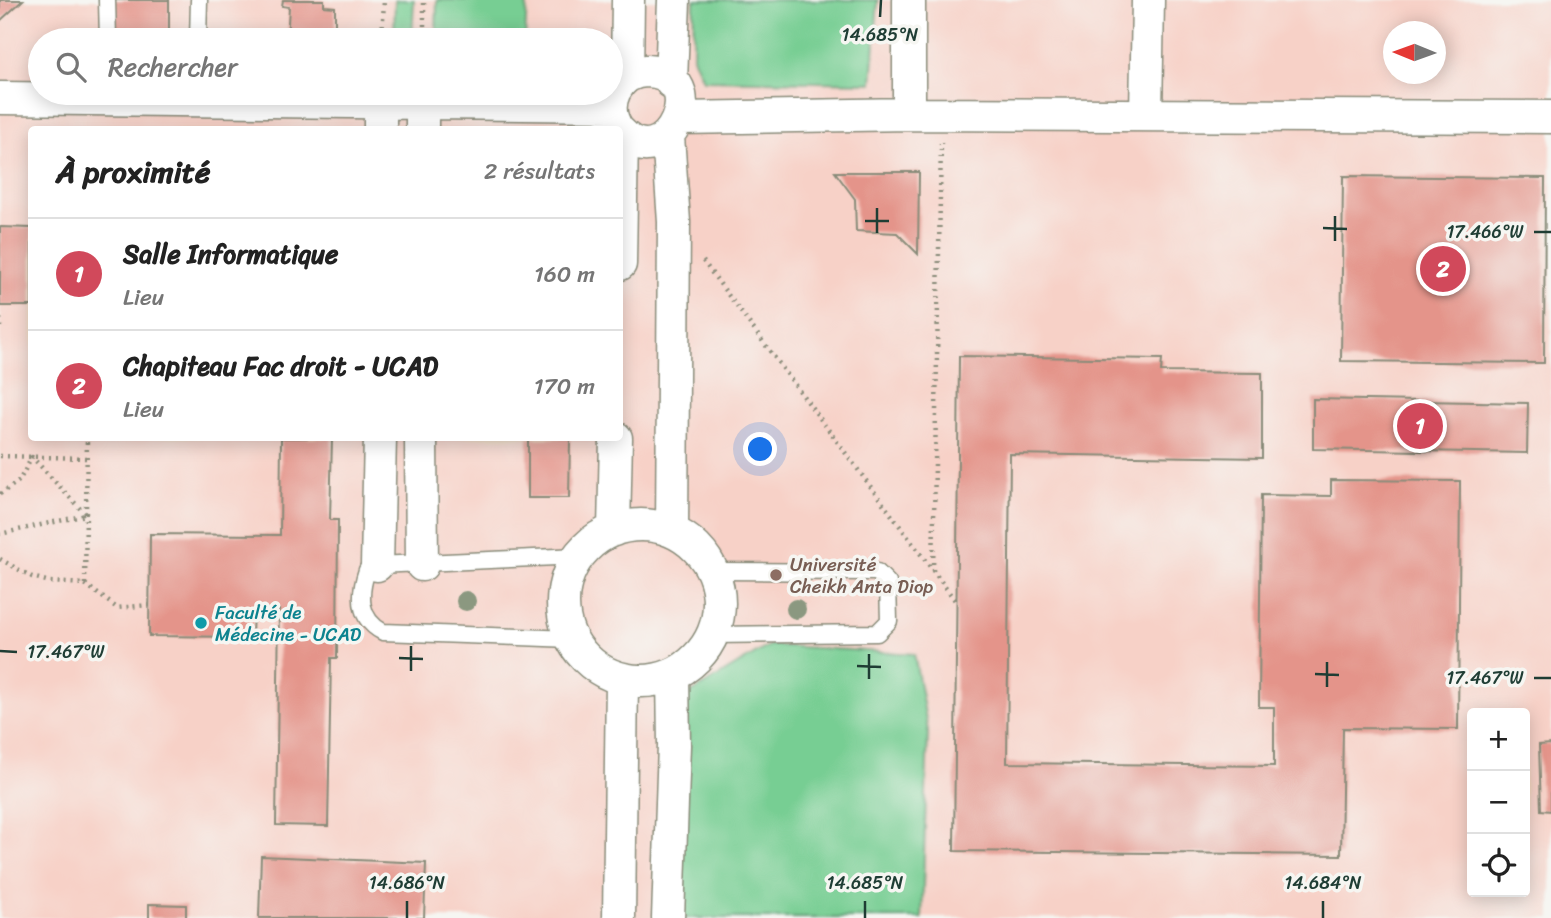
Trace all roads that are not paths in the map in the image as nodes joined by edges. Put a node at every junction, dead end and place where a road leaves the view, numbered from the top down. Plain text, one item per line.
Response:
1 (107, 0) edge
2 (199, 0) edge
3 (628, 0) edge
4 (674, 0) edge
5 (909, 0) edge
6 (1148, 0) edge
7 (108, 28) edge
8 (198, 28) edge
9 (628, 76) junction
10 (623, 80) edge
11 (671, 82) junction
12 (28, 97) edge
13 (0, 98) edge
14 (284, 105) edge
15 (618, 105) edge
16 (909, 114) junction
17 (380, 115) edge
18 (422, 115) edge
19 (1146, 115) junction
20 (1551, 117) edge
21 (617, 125) edge
22 (674, 127) junction
23 (623, 129) edge
24 (616, 441) edge
25 (380, 451) edge
26 (421, 451) edge
27 (614, 530) junction
28 (672, 531) junction
29 (579, 556) junction
30 (377, 565) junction
31 (422, 565) junction
32 (712, 571) junction
33 (713, 635) junction
34 (571, 639) junction
35 (673, 675) junction
36 (622, 680) junction
37 (619, 918) edge
38 (668, 918) edge

1 - 7 lane
2 - 8 lane
3 - 9 street
4 - 11 street
5 - 16 street
6 - 19 street
9 - 10 street
9 - 11 street
11 - 22 street
12 - 13 street
14 - 17 street
15 - 21 street
16 - 19 street
16 - 22 street
17 - 18 street
18 - 21 street
19 - 20 street
22 - 23 street
22 - 28 street
24 - 27 street
25 - 26 street
25 - 30 street
26 - 31 street
27 - 28 street
27 - 29 street
28 - 32 street
29 - 31 lane
29 - 34 street
30 - 31 lane
30 - 34 lane
32 - 33 street
32 - 33 lane
33 - 35 street
34 - 36 street
35 - 36 street
35 - 38 street
36 - 37 street

